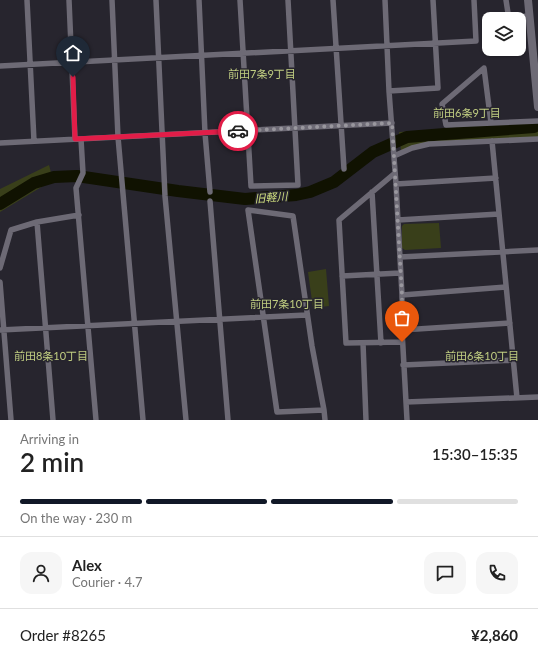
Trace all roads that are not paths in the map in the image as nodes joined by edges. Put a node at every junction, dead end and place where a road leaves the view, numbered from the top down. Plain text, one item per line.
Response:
1 (27, 0) edge
2 (70, 0) edge
3 (112, 0) edge
4 (156, 0) edge
5 (199, 0) edge
6 (240, 0) edge
7 (288, 0) edge
8 (333, 0) edge
9 (385, 0) edge
10 (433, 0) edge
11 (474, 0) edge
12 (506, 0) edge
13 (528, 0) edge
14 (529, 16) junction
15 (435, 43) junction
16 (387, 45) junction
17 (336, 47) junction
18 (290, 50) junction
19 (244, 52) junction
20 (202, 55) junction
21 (158, 57) junction
22 (115, 59) junction
23 (73, 62) junction
24 (30, 64) junction
25 (0, 66) edge
26 (389, 91) junction
27 (538, 107) edge
28 (538, 121) edge
29 (392, 123) junction
30 (491, 123) junction
31 (341, 126) junction
32 (296, 128) junction
33 (248, 131) junction
34 (205, 133) junction
35 (163, 135) junction
36 (118, 137) junction
37 (78, 139) junction
38 (538, 139) edge
39 (34, 141) junction
40 (492, 141) junction
41 (0, 143) edge
42 (394, 153) junction
43 (344, 169) dead end
44 (394, 173) junction
45 (496, 178) junction
46 (396, 184) junction
47 (210, 192) dead end
48 (372, 192) junction
49 (210, 201) dead end
50 (79, 214) junction
51 (499, 214) junction
52 (398, 220) junction
53 (37, 222) junction
54 (538, 250) edge
55 (503, 252) junction
56 (400, 257) junction
57 (0, 268) edge
58 (400, 273) junction
59 (377, 274) junction
60 (342, 276) junction
61 (0, 282) edge
62 (506, 287) junction
63 (402, 295) junction
64 (307, 315) junction
65 (264, 317) junction
66 (220, 320) junction
67 (177, 321) junction
68 (134, 323) junction
69 (510, 323) junction
70 (88, 326) junction
71 (45, 328) junction
72 (2, 330) edge
73 (402, 330) junction
74 (402, 342) junction
75 (363, 343) junction
76 (381, 343) junction
77 (513, 360) junction
78 (404, 365) junction
79 (538, 397) edge
80 (517, 398) junction
81 (406, 402) junction
82 (324, 410) junction
83 (11, 420) edge
84 (52, 420) edge
85 (96, 420) edge
86 (143, 420) edge
87 (186, 420) edge
88 (228, 420) edge
89 (325, 420) edge
90 (366, 420) edge
91 (407, 420) edge

1 - 24 street
2 - 23 street
3 - 22 street
4 - 21 street
5 - 20 street
6 - 19 street
7 - 18 street
8 - 17 street
9 - 16 street
10 - 15 street
11 - 15 street
12 - 14 street
13 - 14 main road
14 - 27 main road
15 - 16 street
15 - 26 street
16 - 17 street
16 - 26 street
17 - 18 street
17 - 31 street
18 - 19 street
18 - 32 street
19 - 20 street
19 - 33 street
20 - 21 street
20 - 34 street
21 - 22 street
21 - 35 street
22 - 23 street
22 - 36 street
23 - 24 street
23 - 37 street
24 - 25 street
24 - 39 street
26 - 29 street
28 - 30 street
29 - 31 street
29 - 42 street
30 - 30 street
31 - 32 street
31 - 43 street
32 - 33 street
32 - 33 street
33 - 34 street
34 - 35 street
34 - 47 street
35 - 36 street
35 - 67 street
36 - 37 street
36 - 68 street
37 - 39 street
37 - 50 street
38 - 40 street
39 - 41 street
40 - 42 street
40 - 45 street
42 - 44 street
44 - 46 street
44 - 48 street
45 - 46 street
45 - 51 street
46 - 52 street
48 - 59 street
48 - 60 street
49 - 66 street
50 - 53 street
50 - 70 street
51 - 52 street
51 - 55 street
52 - 56 street
53 - 57 street
53 - 71 street
54 - 55 street
55 - 56 street
55 - 62 street
56 - 58 street
58 - 59 street
58 - 63 street
59 - 60 street
59 - 76 street
60 - 75 street
61 - 72 street
62 - 63 street
62 - 69 street
63 - 73 street
64 - 65 street
64 - 65 street
64 - 82 street
65 - 66 street
65 - 82 street
66 - 67 street
66 - 88 street
67 - 68 street
67 - 87 street
68 - 70 street
68 - 86 street
69 - 73 street
69 - 77 street
70 - 71 street
70 - 85 street
71 - 72 street
71 - 84 street
72 - 83 street
73 - 74 street
74 - 76 street
74 - 78 street
75 - 76 street
75 - 90 street
77 - 78 street
77 - 80 street
78 - 81 street
79 - 80 street
80 - 81 street
81 - 91 street
82 - 89 street

